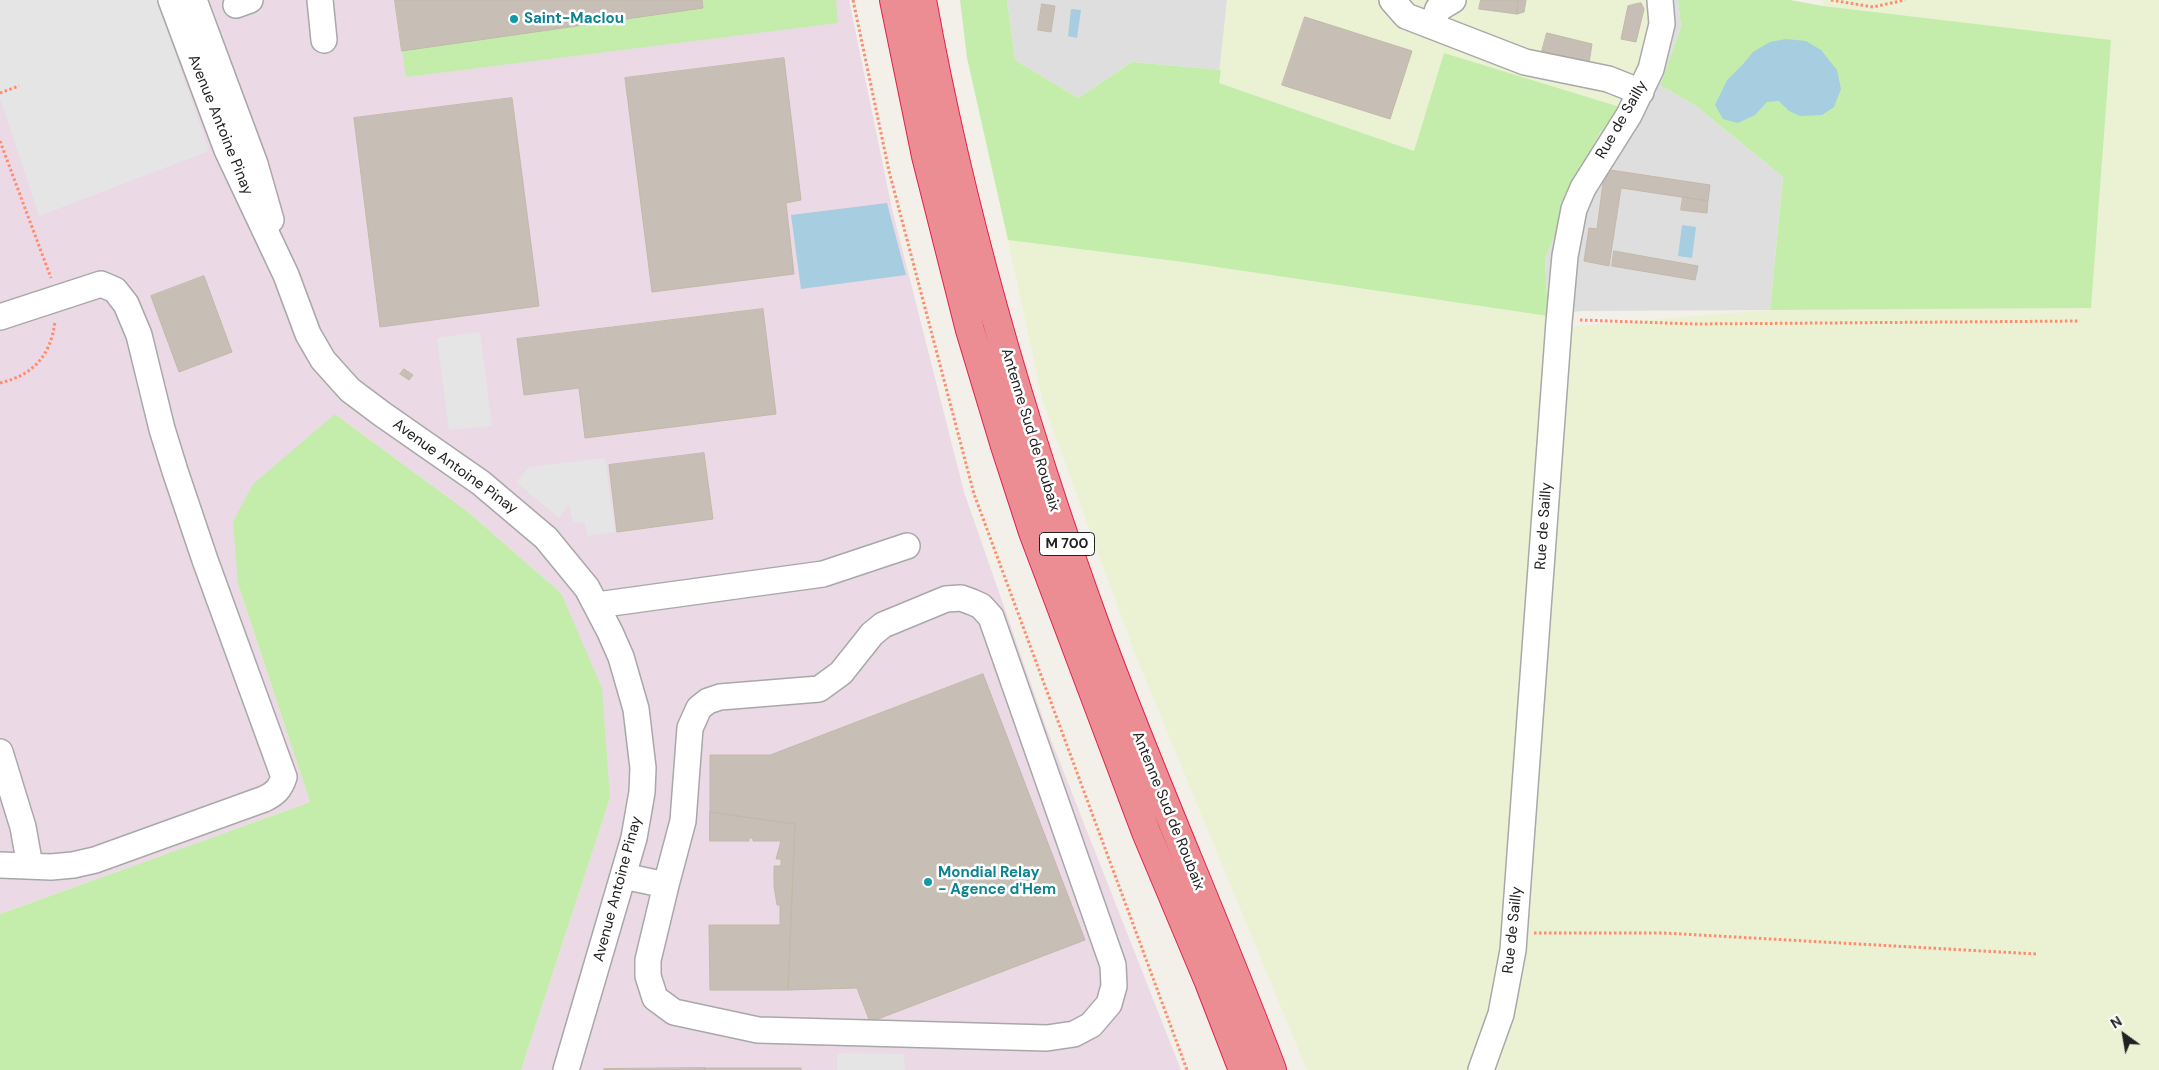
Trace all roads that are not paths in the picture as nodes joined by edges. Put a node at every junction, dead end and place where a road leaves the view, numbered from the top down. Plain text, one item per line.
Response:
1 (171, 0) edge
2 (320, 0) edge
3 (894, 0) edge
4 (922, 0) edge
5 (1392, 0) edge
6 (1453, 0) edge
7 (1660, 0) edge
8 (192, 15) edge
9 (1432, 26) junction
10 (324, 40) dead end
11 (1641, 92) junction
12 (0, 316) edge
13 (907, 546) dead end
14 (597, 605) junction
15 (0, 752) edge
16 (0, 866) edge
17 (30, 866) junction
18 (623, 876) junction
19 (666, 884) junction
20 (566, 1070) edge
21 (1243, 1070) edge
22 (1272, 1070) edge
23 (1481, 1070) edge

1 - 8 street, Avenue Antoine Pinay
2 - 10 street
3 - 21 highway, Antenne Sud de Roubaix / M 700
4 - 22 highway, Antenne Sud de Roubaix / M 700
5 - 9 street
6 - 9 street
7 - 11 street, Rue de Sailly
8 - 14 street, Avenue Antoine Pinay
9 - 11 street
11 - 23 street, Rue de Sailly
12 - 17 street
13 - 14 street
14 - 18 street, Avenue Antoine Pinay
15 - 17 street
16 - 17 street
18 - 19 street
18 - 20 street, Avenue Antoine Pinay
19 - 19 street

